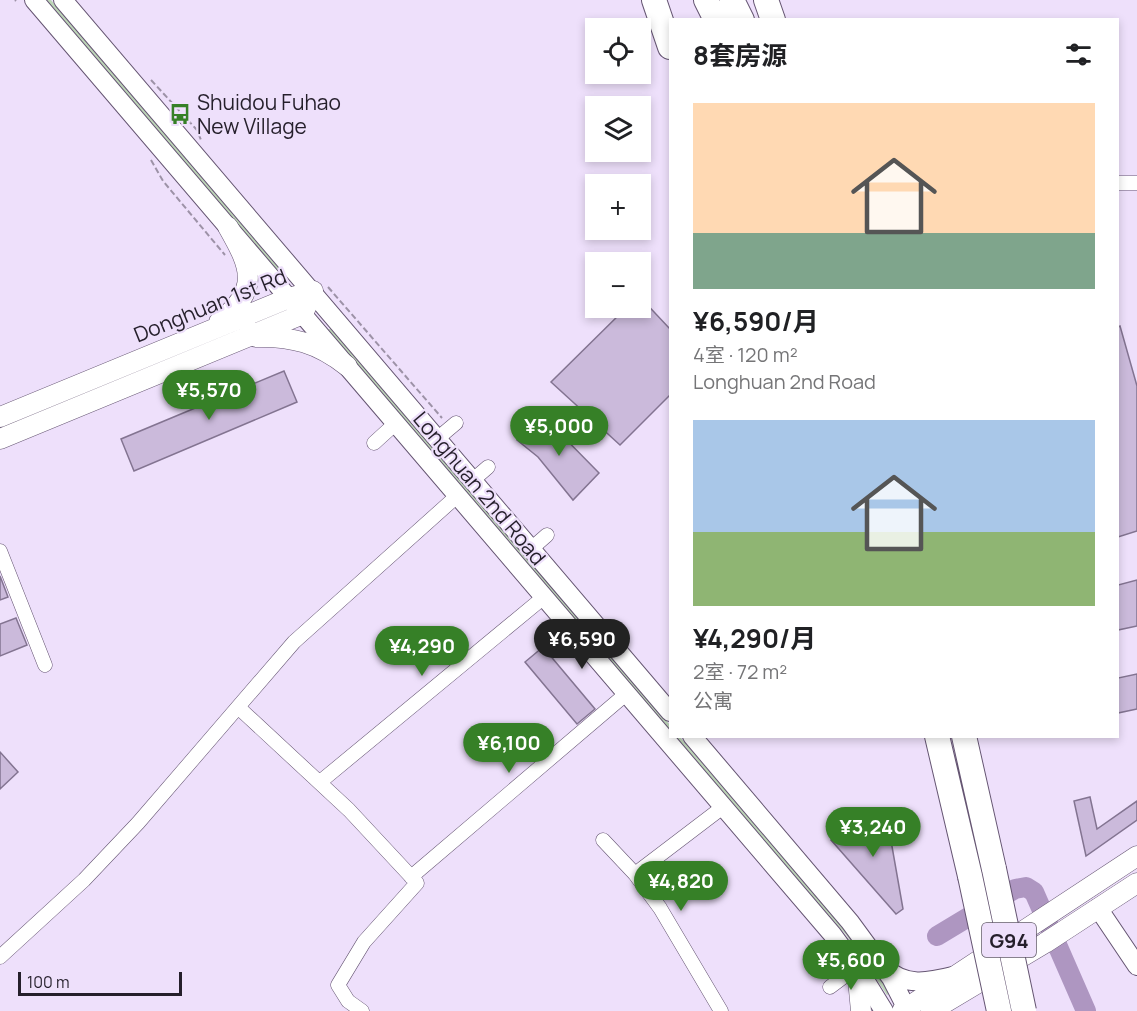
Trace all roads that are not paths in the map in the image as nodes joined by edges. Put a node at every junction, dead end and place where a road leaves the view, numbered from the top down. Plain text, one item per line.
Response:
1 (22, 0) edge
2 (63, 0) edge
3 (654, 0) edge
4 (706, 0) edge
5 (732, 0) edge
6 (766, 0) edge
7 (715, 18) edge
8 (741, 18) edge
9 (772, 18) edge
10 (669, 44) edge
11 (1119, 183) edge
12 (1137, 183) edge
13 (228, 227) junction
14 (320, 289) junction
15 (289, 298) junction
16 (303, 314) junction
17 (201, 334) junction
18 (238, 340) junction
19 (347, 366) junction
20 (0, 417) edge
21 (450, 422) road end
22 (396, 423) junction
23 (0, 439) edge
24 (437, 439) junction
25 (374, 443) dead end
26 (488, 467) dead end
27 (473, 480) junction
28 (458, 496) junction
29 (547, 535) dead end
30 (531, 549) junction
31 (0, 551) edge
32 (544, 597) junction
33 (45, 665) dead end
34 (626, 694) junction
35 (238, 706) junction
36 (669, 711) edge
37 (694, 738) edge
38 (937, 738) edge
39 (964, 738) edge
40 (320, 782) junction
41 (723, 807) junction
42 (603, 840) dead end
43 (1137, 856) edge
44 (635, 874) junction
45 (411, 877) junction
46 (1137, 883) edge
47 (1098, 908) junction
48 (0, 957) edge
49 (879, 960) junction
50 (851, 962) junction
51 (1137, 966) edge
52 (953, 976) junction
53 (830, 987) dead end
54 (906, 1010) edge
55 (362, 1011) edge
56 (722, 1011) edge
57 (861, 1011) edge
58 (884, 1011) edge
59 (931, 1011) edge
60 (999, 1011) edge
61 (1024, 1011) edge

1 - 13 main road, Longhuan 2nd Road
2 - 14 main road, Longhuan 2nd Road
3 - 10 highway
4 - 7 highway
5 - 8 highway
6 - 9 highway
11 - 12 street
13 - 15 main road, Longhuan 2nd Road
13 - 17 main road
14 - 15 main road, Donghuan 1st Rd
14 - 16 main road, Donghuan 1st Rd
14 - 24 main road, Longhuan 2nd Road
15 - 16 main road, Longhuan 2nd Road
15 - 17 main road, Donghuan 1st Rd
16 - 18 main road, Donghuan 1st Rd
16 - 19 main road, Longhuan 2nd Road
17 - 20 main road, Donghuan 1st Rd
18 - 19 main road
18 - 23 main road, Donghuan 1st Rd
19 - 22 main road, Longhuan 2nd Road
21 - 24 street
22 - 25 street
22 - 28 main road, Longhuan 2nd Road
24 - 27 main road, Longhuan 2nd Road
26 - 27 street
27 - 30 main road, Longhuan 2nd Road
28 - 32 main road, Longhuan 2nd Road
28 - 35 street
29 - 30 street
30 - 36 main road, Longhuan 2nd Road
31 - 33 street
32 - 34 main road, Longhuan 2nd Road
32 - 40 street
34 - 41 main road, Longhuan 2nd Road
34 - 45 street
35 - 40 street
35 - 48 street
37 - 49 main road
38 - 60 highway, G94, bridge
39 - 61 highway, G94, bridge
40 - 45 street
41 - 44 street
41 - 50 main road, Longhuan 2nd Road
42 - 44 street
43 - 52 main road
44 - 56 street
45 - 55 street
46 - 47 main road
47 - 51 main road
47 - 59 main road
49 - 52 main road
49 - 54 main road
50 - 53 street
50 - 57 main road
50 - 58 main road, Longhuan 2nd Road
52 - 54 main road

